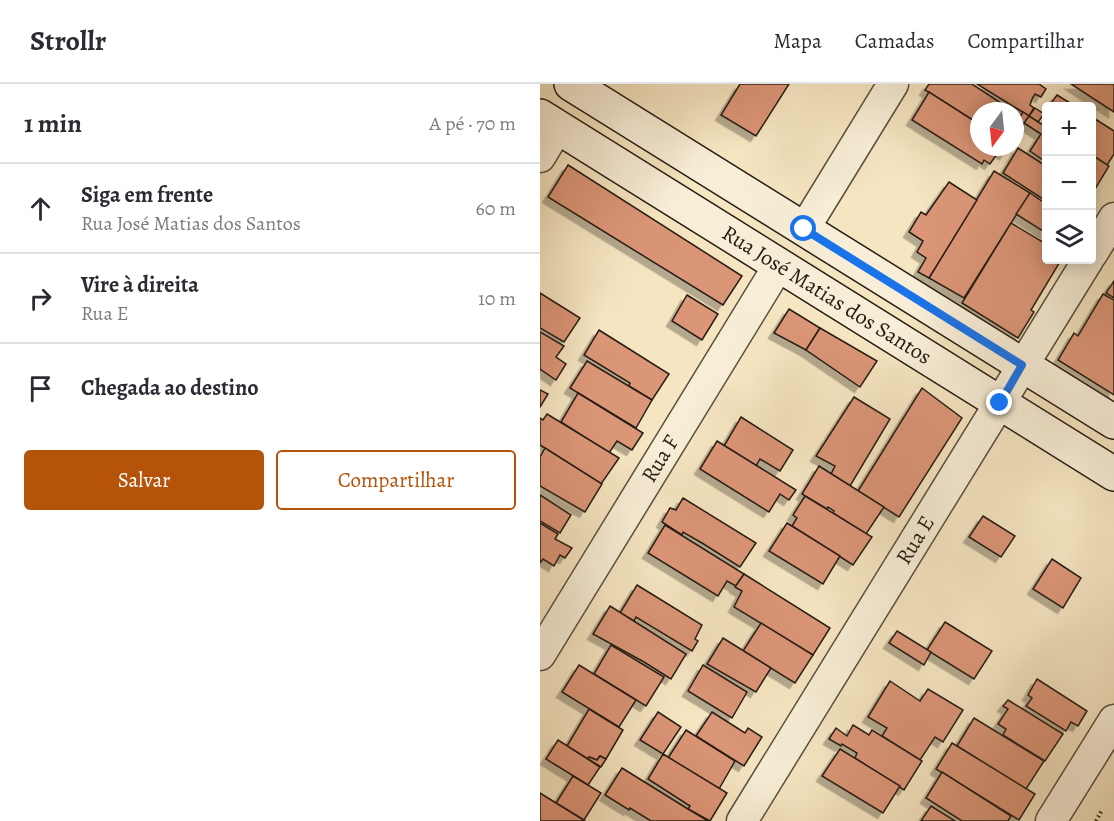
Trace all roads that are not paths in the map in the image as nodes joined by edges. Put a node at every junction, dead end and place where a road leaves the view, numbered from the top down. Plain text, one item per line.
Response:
1 (893, 84) edge
2 (580, 86) edge
3 (549, 122) edge
4 (540, 157) edge
5 (1114, 218) edge
6 (804, 229) junction
7 (1096, 247) edge
8 (1085, 264) edge
9 (779, 265) junction
10 (1022, 365) junction
11 (1000, 403) junction
12 (1114, 422) edge
13 (1114, 474) edge
14 (540, 655) edge
15 (1114, 720) edge
16 (742, 821) edge
17 (1051, 821) edge

1 - 6 street
2 - 6 main road, Rua José Matias dos Santos
3 - 4 street
3 - 9 main road, Rua José Matias dos Santos
5 - 7 street
6 - 10 main road, Rua José Matias dos Santos
8 - 10 street, Rua E
9 - 11 main road, Rua José Matias dos Santos
9 - 14 street, Rua F
10 - 11 street, Rua E
10 - 12 main road, Rua José Matias dos Santos
11 - 13 main road, Rua José Matias dos Santos
11 - 16 street, Rua E
15 - 17 street

